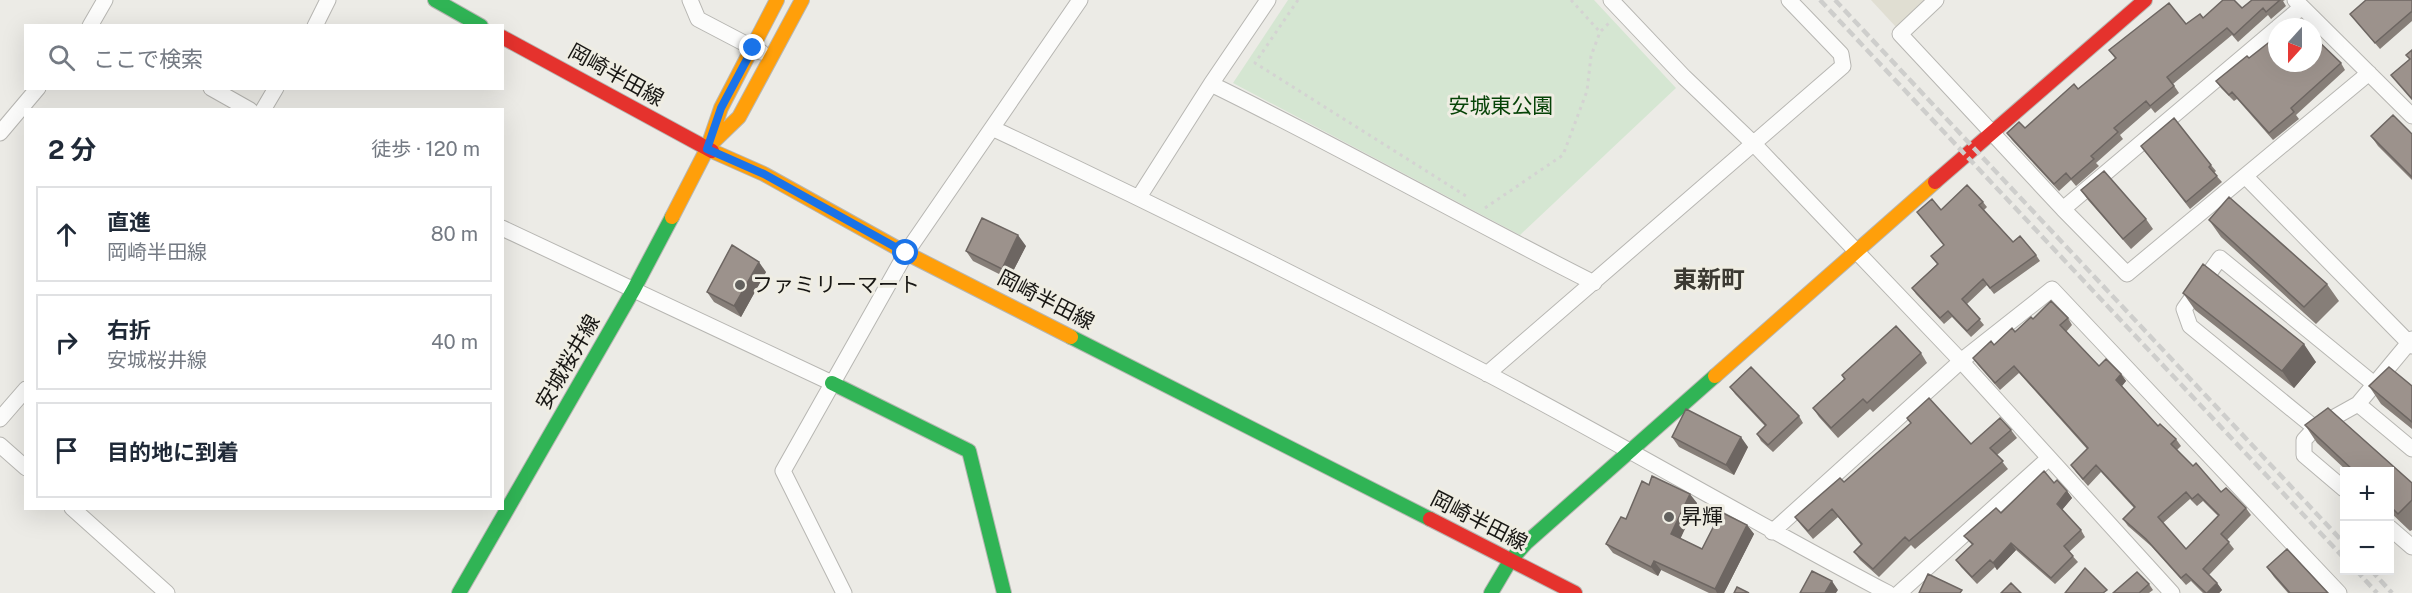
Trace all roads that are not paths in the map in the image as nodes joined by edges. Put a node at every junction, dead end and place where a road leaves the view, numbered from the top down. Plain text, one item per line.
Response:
1 (105, 0) edge
2 (328, 0) edge
3 (435, 0) edge
4 (690, 0) edge
5 (777, 0) edge
6 (802, 0) edge
7 (1080, 0) edge
8 (1268, 0) edge
9 (1789, 0) edge
10 (1936, 0) edge
11 (2145, 0) edge
12 (2299, 3) edge
13 (1616, 5) edge
14 (2286, 18) edge
15 (93, 24) edge
16 (316, 24) edge
17 (477, 24) edge
18 (2268, 36) edge
19 (504, 38) edge
20 (753, 48) junction
21 (772, 57) junction
22 (2369, 73) junction
23 (1211, 84) junction
24 (36, 90) edge
25 (215, 90) edge
26 (275, 90) edge
27 (246, 108) edge
28 (265, 108) edge
29 (2412, 116) edge
30 (2, 126) edge
31 (994, 129) junction
32 (1994, 132) junction
33 (1755, 144) junction
34 (707, 149) junction
35 (2246, 177) junction
36 (1139, 197) junction
37 (2062, 209) junction
38 (504, 229) edge
39 (1855, 251) junction
40 (906, 253) junction
41 (1594, 283) junction
42 (634, 289) junction
43 (2411, 342) edge
44 (1961, 361) junction
45 (1487, 374) junction
46 (832, 383) junction
47 (2374, 384) junction
48 (24, 391) edge
49 (2358, 404) junction
50 (0, 419) edge
51 (2315, 428) junction
52 (0, 445) edge
53 (1629, 450) junction
54 (2412, 450) edge
55 (2049, 458) junction
56 (24, 466) edge
57 (2340, 486) edge
58 (74, 510) edge
59 (2394, 531) edge
60 (1772, 532) junction
61 (2412, 547) edge
62 (1510, 561) junction
63 (167, 593) edge
64 (459, 593) edge
65 (844, 593) edge
66 (1004, 593) edge
67 (1491, 593) edge
68 (1575, 593) edge
69 (1888, 593) edge
70 (1899, 593) edge
71 (2172, 593) edge
72 (2339, 593) edge

1 - 15 street
2 - 16 street
3 - 17 main road
4 - 20 street
5 - 20 main road, 安城桜井線
6 - 21 main road, 安城桜井線
7 - 31 street
8 - 23 street
9 - 33 street
10 - 32 street
11 - 32 main road
12 - 14 street
12 - 22 street
13 - 33 street
18 - 37 street
19 - 34 main road, 岡崎半田線
20 - 21 street
20 - 34 main road, 安城桜井線
21 - 34 main road, 安城桜井線
22 - 29 street
22 - 35 street
23 - 36 street
23 - 41 street
24 - 30 street
25 - 27 street
26 - 28 street
31 - 36 street
31 - 40 street
32 - 37 street
32 - 39 main road
33 - 39 street
33 - 41 street
34 - 40 main road, 岡崎半田線
34 - 42 main road, 安城桜井線
35 - 37 street
35 - 43 street
36 - 45 street
38 - 42 street
39 - 44 street
39 - 53 main road
40 - 46 street
40 - 62 main road, 岡崎半田線
41 - 45 street
42 - 46 street
42 - 64 main road, 安城桜井線
43 - 47 street
44 - 55 street
44 - 60 street
44 - 72 street
45 - 53 street
46 - 65 street
46 - 66 main road
47 - 49 street
47 - 51 street
48 - 50 street
49 - 51 street
49 - 54 street
51 - 57 street
52 - 56 street
53 - 60 street
53 - 62 main road
55 - 70 street
55 - 71 street
58 - 63 street
59 - 61 street
60 - 69 street
62 - 67 main road
62 - 68 main road, 岡崎半田線

